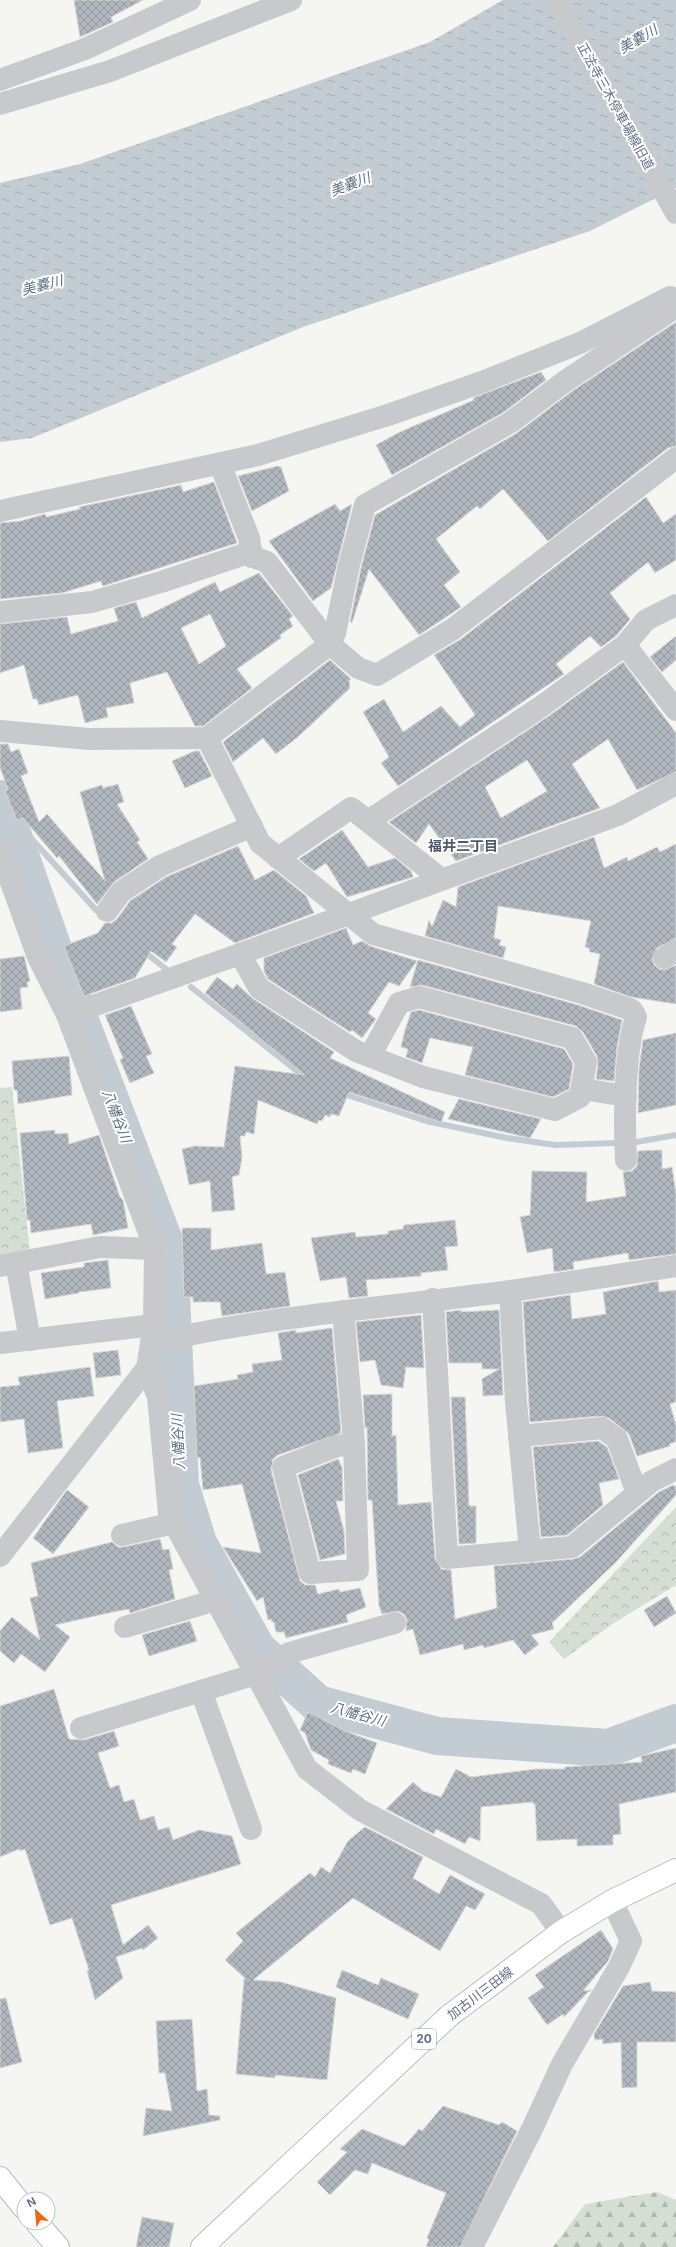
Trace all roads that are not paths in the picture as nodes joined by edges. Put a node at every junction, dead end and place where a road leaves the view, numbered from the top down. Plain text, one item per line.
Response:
1 (190, 0) edge
2 (291, 0) edge
3 (556, 0) edge
4 (0, 80) edge
5 (0, 104) edge
6 (676, 213) edge
7 (676, 294) edge
8 (676, 307) edge
9 (676, 458) edge
10 (220, 464) junction
11 (0, 511) edge
12 (252, 557) junction
13 (676, 605) edge
14 (0, 612) edge
15 (330, 644) junction
16 (625, 645) junction
17 (676, 710) edge
18 (0, 731) edge
19 (207, 738) junction
20 (676, 784) edge
21 (368, 821) junction
22 (252, 826) junction
23 (0, 852) edge
24 (278, 858) junction
25 (440, 879) junction
26 (107, 911) dead end
27 (348, 914) junction
28 (240, 954) junction
29 (67, 1015) junction
30 (370, 1056) junction
31 (582, 1089) junction
32 (626, 1096) junction
33 (626, 1160) dead end
34 (155, 1249) junction
35 (8, 1264) edge
36 (676, 1266) edge
37 (510, 1291) junction
38 (433, 1299) junction
39 (343, 1311) junction
40 (152, 1334) junction
41 (30, 1340) junction
42 (0, 1343) edge
43 (147, 1368) junction
44 (519, 1436) junction
45 (354, 1444) junction
46 (676, 1469) edge
47 (637, 1493) junction
48 (174, 1523) junction
49 (122, 1535) dead end
50 (530, 1551) junction
51 (0, 1556) edge
52 (216, 1600) junction
53 (395, 1623) dead end
54 (125, 1627) dead end
55 (256, 1674) junction
56 (201, 1691) junction
57 (81, 1728) dead end
58 (251, 1829) dead end
59 (676, 1870) edge
60 (612, 1901) junction
61 (561, 1932) junction
62 (0, 2178) edge
63 (16, 2198) edge
64 (44, 2231) edge
65 (58, 2247) edge
66 (202, 2247) edge
67 (472, 2247) edge

1 - 4 street
2 - 5 street
3 - 6 street, 正法寺三木停車場線旧道
7 - 10 street
8 - 15 street
9 - 15 street
10 - 11 street
10 - 12 street
12 - 14 street
12 - 15 street
13 - 16 street
15 - 19 street
16 - 17 street
16 - 21 street
18 - 19 street
19 - 22 street
20 - 25 street
21 - 24 street
21 - 25 street
22 - 24 street
22 - 26 street
23 - 29 street
24 - 27 street
25 - 27 street
27 - 28 street
27 - 32 street
28 - 29 street
28 - 30 street
29 - 34 street
30 - 31 street
30 - 31 street
31 - 32 street
32 - 33 street
34 - 35 street
34 - 40 street
35 - 41 street
36 - 37 street
37 - 38 street
37 - 44 street
38 - 39 street
38 - 50 street
39 - 40 street
39 - 45 street
40 - 41 street
40 - 43 street
41 - 42 street
43 - 48 street
43 - 51 street
44 - 47 street
44 - 50 street
45 - 45 street
46 - 47 street
47 - 50 street
48 - 49 street
48 - 52 street
52 - 54 street
52 - 55 street
53 - 55 street
55 - 56 street
55 - 61 street
56 - 57 street
56 - 58 street
59 - 60 main road, 加古川三田線 / 20
60 - 61 main road, 加古川三田線 / 20
60 - 67 street
61 - 66 main road, 加古川三田線 / 20
62 - 63 main road
64 - 65 main road

